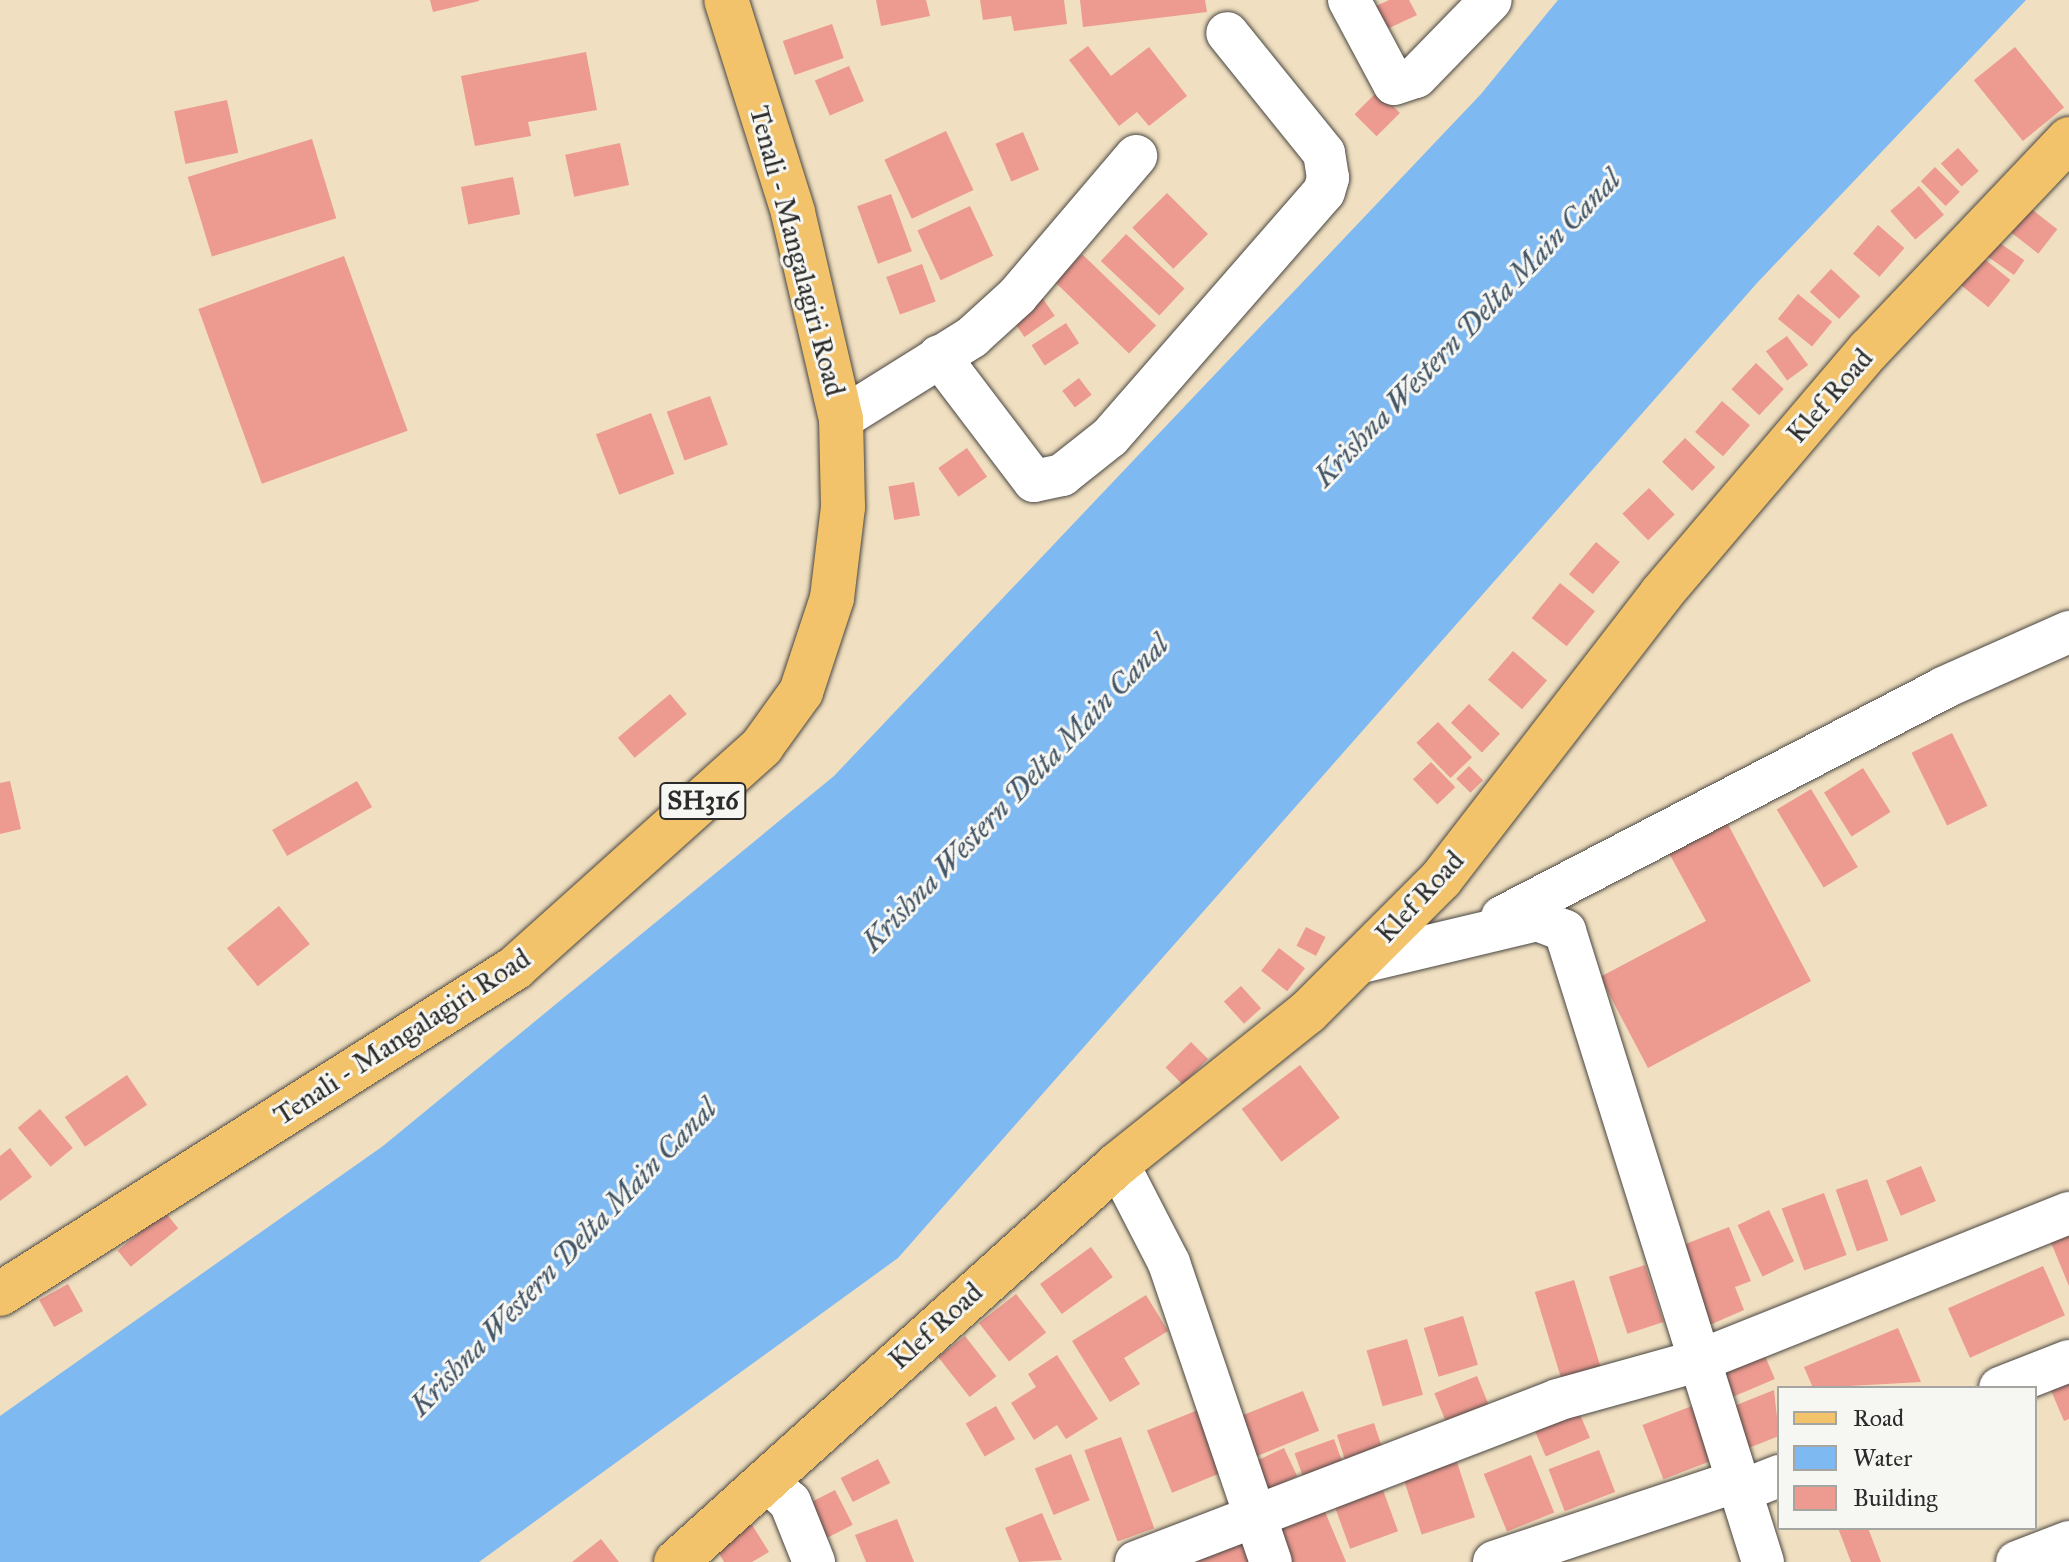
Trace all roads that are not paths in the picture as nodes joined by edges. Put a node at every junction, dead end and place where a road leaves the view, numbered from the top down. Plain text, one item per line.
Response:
1 (726, 0) edge
2 (1349, 0) edge
3 (1491, 0) edge
4 (1227, 33) dead end
5 (2069, 139) edge
6 (1136, 156) dead end
7 (939, 356) junction
8 (841, 419) junction
9 (2069, 632) edge
10 (1447, 945) junction
11 (1357, 963) junction
12 (1118, 1164) junction
13 (2069, 1213) edge
14 (0, 1294) edge
15 (1701, 1360) junction
16 (2069, 1361) edge
17 (2005, 1386) edge
18 (766, 1480) junction
19 (1753, 1483) edge
20 (1258, 1521) junction
21 (2069, 1542) edge
22 (676, 1562) edge
23 (814, 1562) edge
24 (1136, 1562) edge
25 (1271, 1562) edge
26 (1494, 1562) edge
27 (1763, 1562) edge
28 (2017, 1562) edge

1 - 8 main road, Tenali - Mangalagiri Road / SH316
2 - 3 street
4 - 7 street
5 - 11 main road, Klef Road
6 - 7 street
7 - 8 street
8 - 14 main road, Tenali - Mangalagiri Road / SH316
9 - 10 street
10 - 11 street
10 - 15 street
11 - 12 main road, Klef Road
12 - 18 main road, Klef Road
12 - 20 street
13 - 15 street
15 - 19 street
15 - 20 street
16 - 17 street
18 - 22 main road, Klef Road
18 - 23 street
19 - 26 street
19 - 27 street
20 - 24 street
20 - 25 street
21 - 28 street

